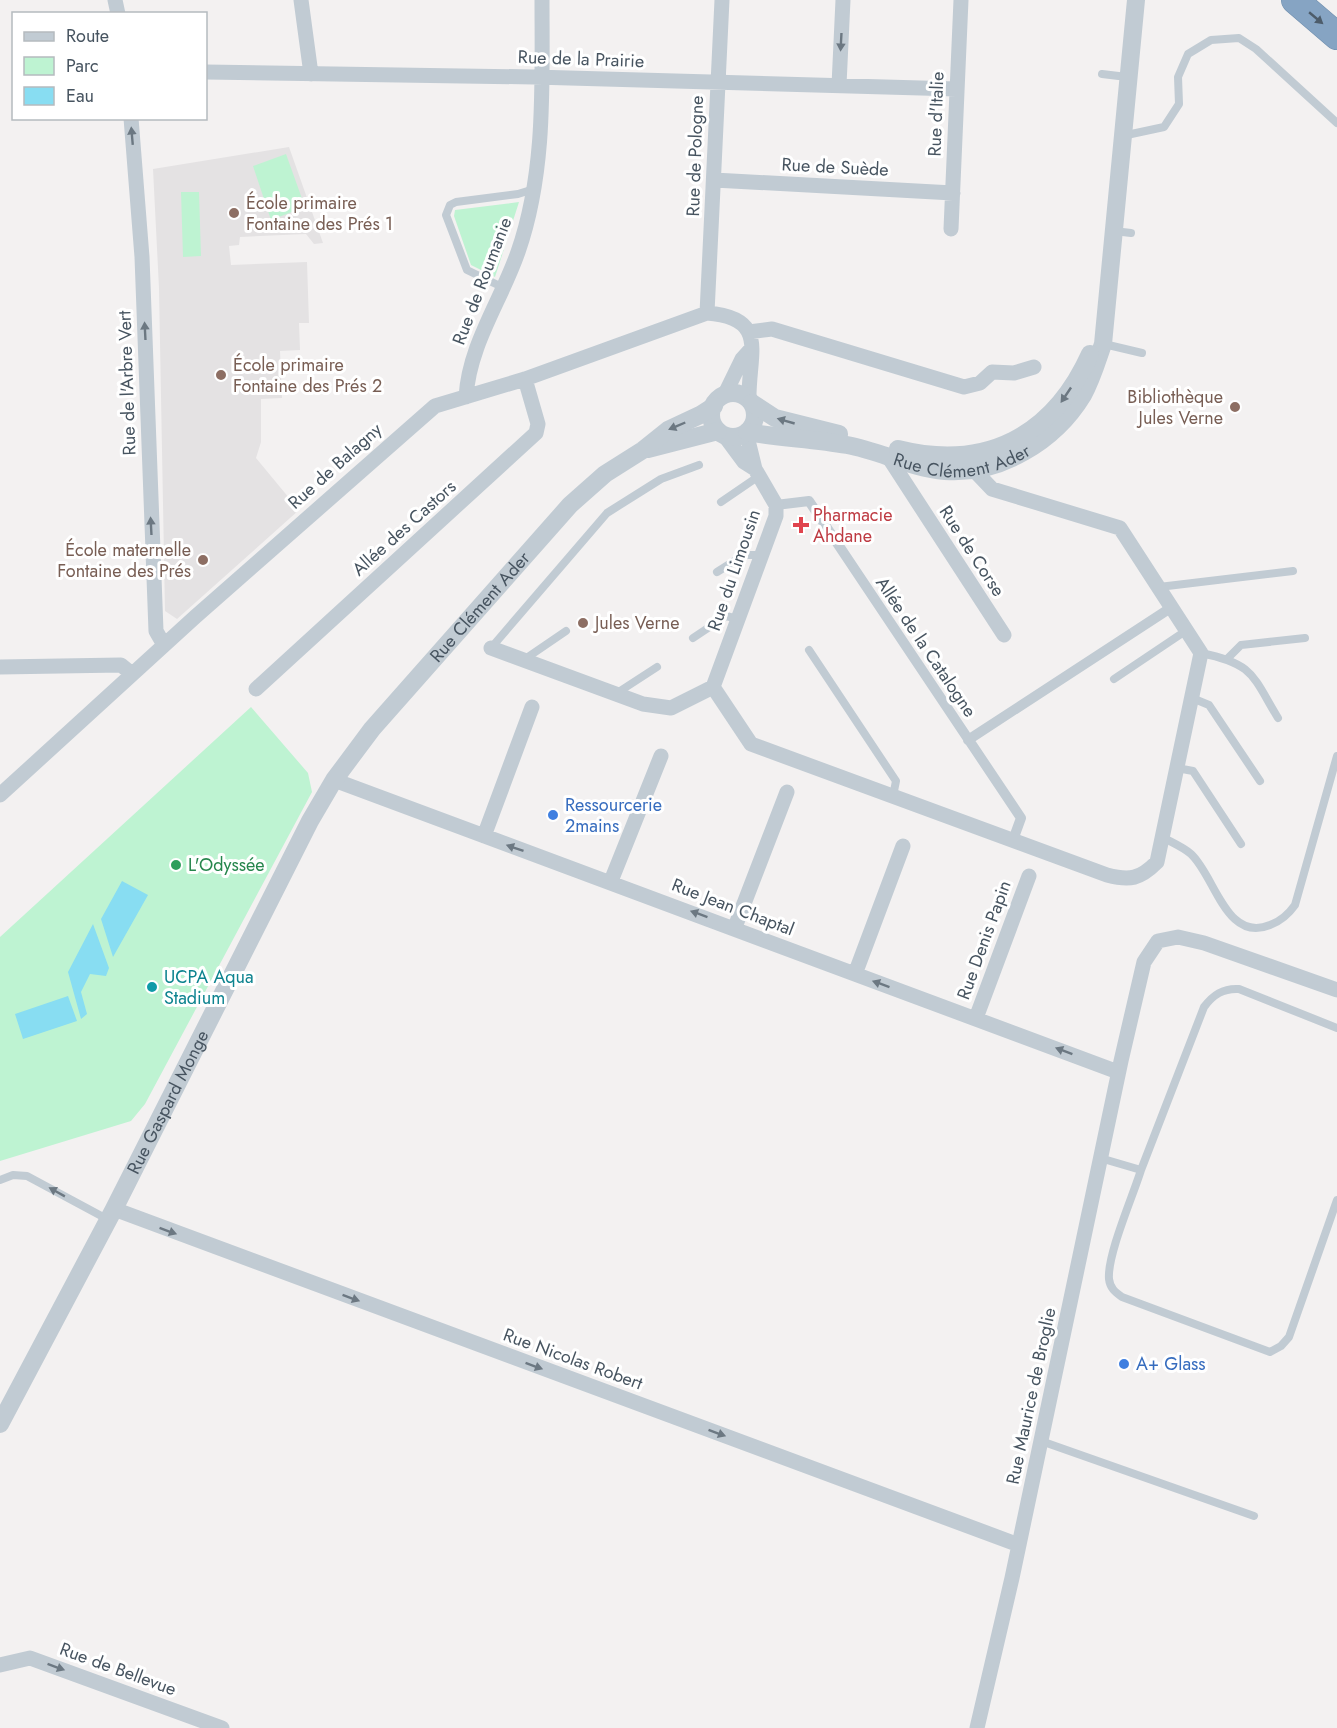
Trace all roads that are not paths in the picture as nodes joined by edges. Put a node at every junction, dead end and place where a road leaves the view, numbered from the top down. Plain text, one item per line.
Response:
1 (302, 0) edge
2 (542, 0) edge
3 (722, 0) edge
4 (843, 0) edge
5 (961, 0) edge
6 (1136, 0) edge
7 (1295, 0) edge
8 (1337, 36) edge
9 (207, 72) edge
10 (312, 74) junction
11 (1102, 74) dead end
12 (542, 77) junction
13 (1127, 77) junction
14 (718, 82) junction
15 (838, 85) junction
16 (956, 89) junction
17 (131, 120) edge
18 (1337, 123) edge
19 (1121, 136) junction
20 (714, 180) junction
21 (536, 188) junction
22 (953, 193) junction
23 (951, 229) dead end
24 (502, 287) junction
25 (707, 313) junction
26 (749, 332) junction
27 (1104, 335) junction
28 (751, 349) junction
29 (1142, 353) dead end
30 (1034, 367) dead end
31 (525, 379) junction
32 (466, 397) junction
33 (719, 401) junction
34 (751, 401) junction
35 (747, 432) junction
36 (721, 433) junction
37 (643, 450) junction
38 (889, 458) junction
39 (972, 461) junction
40 (699, 465) dead end
41 (757, 473) junction
42 (722, 502) dead end
43 (777, 505) junction
44 (762, 555) junction
45 (1293, 571) dead end
46 (717, 572) dead end
47 (1159, 587) junction
48 (1172, 607) junction
49 (738, 619) junction
50 (1187, 630) junction
51 (566, 631) dead end
52 (1004, 635) dead end
53 (693, 638) dead end
54 (1305, 638) dead end
55 (164, 645) junction
56 (491, 648) joint
57 (809, 650) dead end
58 (1202, 652) junction
59 (1228, 658) junction
60 (523, 660) junction
61 (0, 667) edge
62 (657, 667) dead end
63 (132, 674) junction
64 (1114, 679) dead end
65 (713, 687) junction
66 (256, 689) dead end
67 (616, 694) junction
68 (1192, 698) junction
69 (532, 707) dead end
70 (1278, 718) dead end
71 (968, 740) junction
72 (661, 756) dead end
73 (1337, 756) edge
74 (1177, 768) junction
75 (334, 780) junction
76 (1260, 781) dead end
77 (787, 792) dead end
78 (0, 795) edge
79 (893, 796) junction
80 (484, 836) junction
81 (1162, 837) junction
82 (1013, 840) junction
83 (1241, 844) dead end
84 (903, 846) dead end
85 (1029, 876) dead end
86 (611, 881) junction
87 (735, 927) junction
88 (855, 974) junction
89 (1337, 990) edge
90 (976, 1018) junction
91 (1337, 1028) edge
92 (1118, 1072) junction
93 (1100, 1158) junction
94 (1141, 1170) junction
95 (0, 1180) edge
96 (1337, 1200) edge
97 (111, 1214) junction
98 (0, 1423) edge
99 (1041, 1441) junction
100 (1254, 1516) dead end
101 (1020, 1545) junction
102 (0, 1665) edge
103 (222, 1728) edge
104 (977, 1728) edge

1 - 10 street
2 - 12 street, Rue de Roumanie
3 - 14 street, Rue de Pologne
4 -> 15 street
5 - 16 street, Rue d'Italie
6 - 13 street, Rue Clément Ader
7 -> 8 highway
9 - 10 street, Rue de la Prairie
10 - 12 street, Rue de la Prairie
11 - 13 lane
12 - 14 street, Rue de la Prairie
12 - 21 street, Rue de Roumanie
13 - 19 street, Rue Clément Ader
14 - 15 street, Rue de la Prairie
14 - 20 street, Rue de Pologne
15 - 16 street, Rue de la Prairie
16 - 22 street, Rue d'Italie
55 -> 17 street, Rue de l'Arbre Vert
18 - 19 lane
19 - 27 street, Rue Clément Ader
20 - 22 street, Rue de Suède
20 - 25 street, Rue de Pologne
21 - 24 street, Rue de Roumanie
21 - 24 lane
22 - 23 street, Rue d'Italie
24 - 32 street, Rue de Roumanie
25 - 26 street
25 - 31 street, Rue de Balagny
26 - 28 street
26 - 30 street
27 - 29 lane
27 - 39 street, Rue Clément Ader
28 - 33 street
28 - 34 street
31 - 32 street, Rue de Balagny
31 - 66 street, Allée des Castors
32 - 55 street, Rue de Balagny
33 - 34 street
33 - 36 street
33 -> 37 street, Rue Clément Ader
34 - 35 street
39 -> 34 street, Rue Clément Ader
35 - 36 street
35 - 38 street, Rue Clément Ader
35 - 41 street, Rue du Limousin
36 - 37 street, Rue Clément Ader
36 - 41 street, Rue du Limousin
37 - 75 street, Rue Clément Ader
38 - 39 street, Rue Clément Ader
38 - 52 street, Rue de Corse
39 - 47 street
40 - 56 lane
41 - 42 lane
41 - 43 street, Rue du Limousin
43 - 44 street, Rue du Limousin
43 - 71 street, Allée de la Catalogne
44 - 46 lane
44 - 49 street, Rue du Limousin
45 - 47 lane
47 - 48 street
48 - 50 street
48 - 71 street
49 - 53 lane
49 - 65 street, Rue du Limousin
50 - 58 street
50 - 64 lane
51 - 60 lane
54 - 59 lane
55 - 63 street, Rue de Balagny
56 - 60 street
57 - 79 lane
58 - 59 lane
58 - 68 street
59 - 70 lane
60 - 67 street
61 - 63 street
62 - 67 lane
63 - 78 street, Rue de Balagny
65 - 67 street
65 - 79 street
68 - 74 street
68 - 76 lane
69 - 80 street
71 - 82 street, Allée de la Catalogne
72 - 86 street
73 - 81 lane
74 - 81 street
74 - 83 lane
75 - 80 street, Rue Jean Chaptal
75 - 97 street, Rue Gaspard Monge
77 - 87 street
79 - 82 street
86 -> 80 street, Rue Jean Chaptal
81 - 82 street
84 - 88 street
85 - 90 street, Rue Denis Papin
87 -> 86 street, Rue Jean Chaptal
87 - 88 street, Rue Jean Chaptal
90 -> 88 street, Rue Jean Chaptal
89 - 92 street, Rue Maurice de Broglie
92 -> 90 street, Rue Jean Chaptal
91 - 94 lane
92 - 93 street, Rue Maurice de Broglie
93 - 94 lane
93 - 99 street, Rue Maurice de Broglie
94 - 96 lane
97 -> 95 lane
97 - 98 street, Rue Gaspard Monge
97 -> 101 street, Rue Nicolas Robert
99 - 100 lane
99 - 101 street, Rue Maurice de Broglie
101 - 104 street, Rue Maurice de Broglie
102 -> 103 street, Rue de Bellevue

